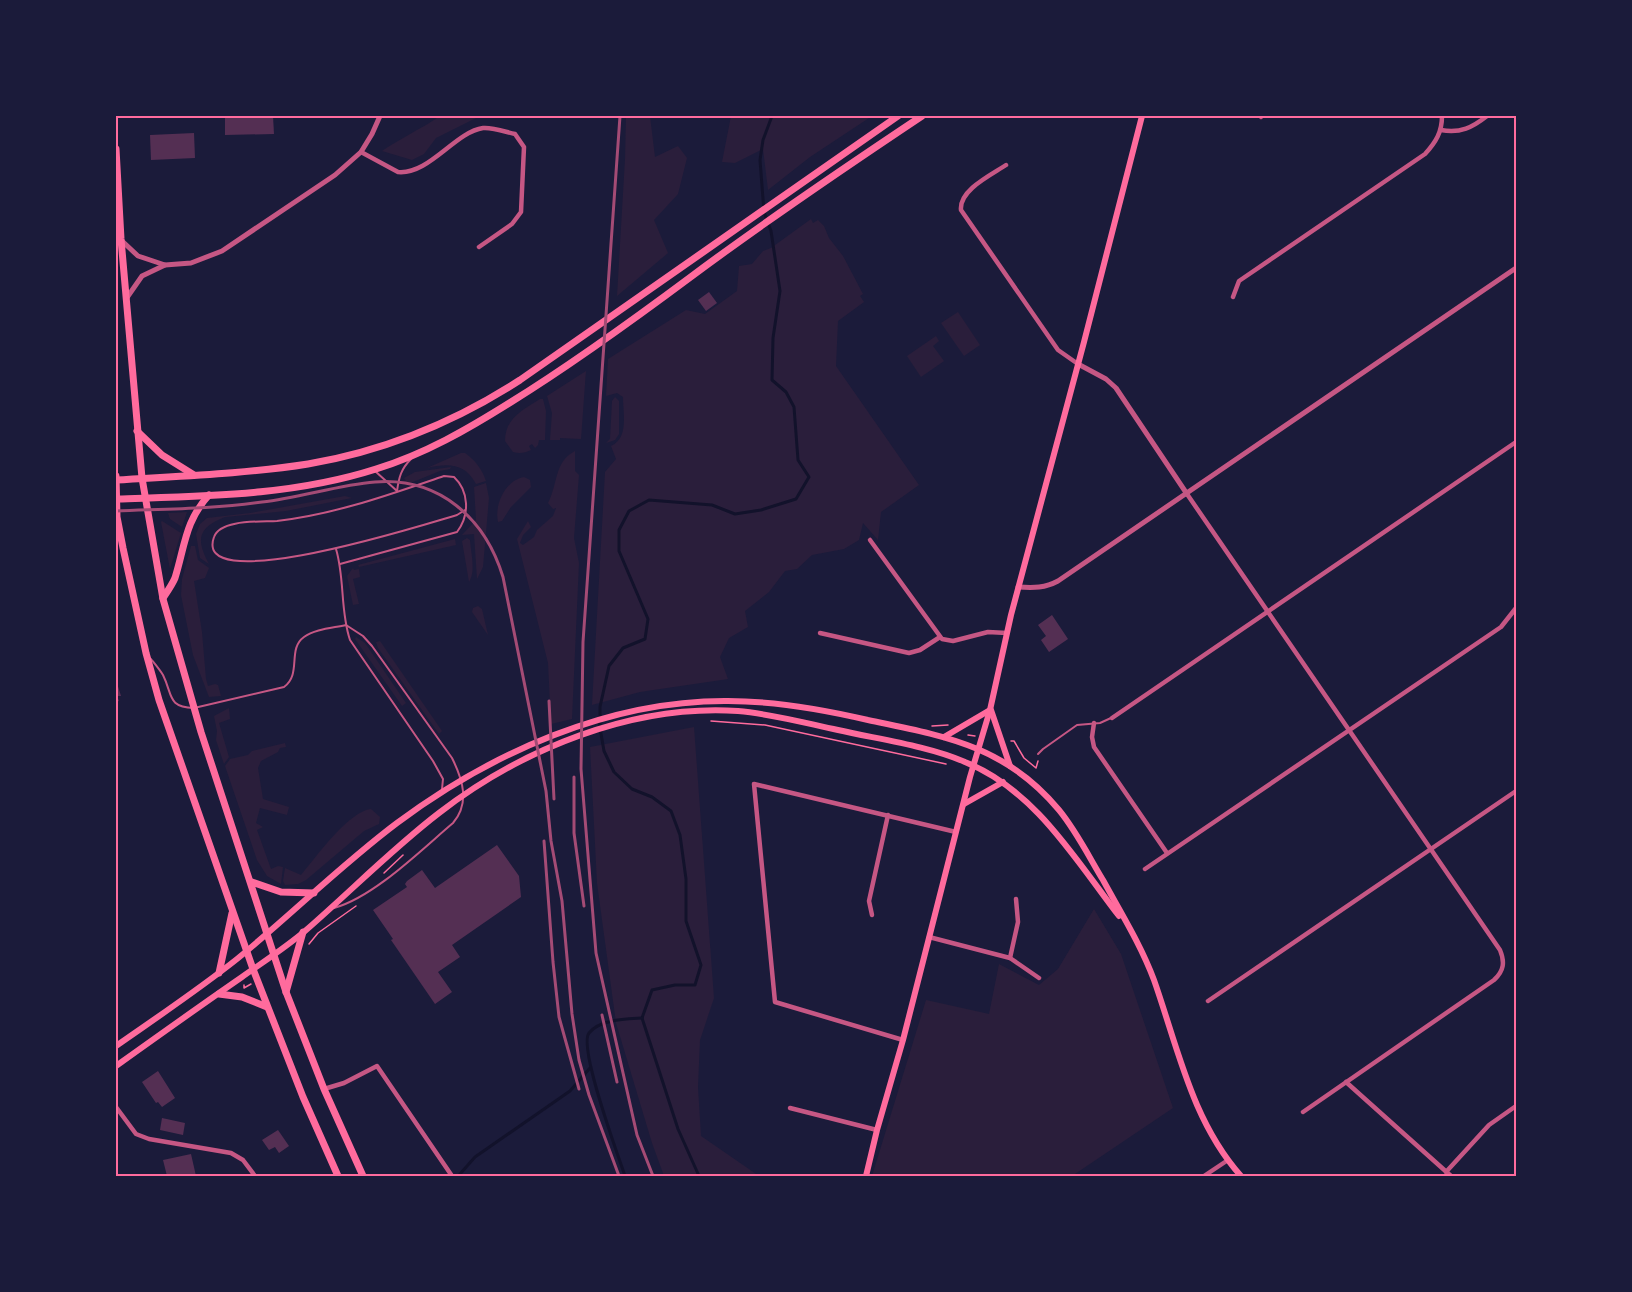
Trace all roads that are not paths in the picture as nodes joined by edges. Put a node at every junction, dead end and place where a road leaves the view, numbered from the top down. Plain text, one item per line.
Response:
1 (380, 116) edge
2 (898, 116) edge
3 (922, 116) edge
4 (1142, 116) edge
5 (1442, 116) edge
6 (1487, 116) edge
7 (1442, 130) junction
8 (116, 149) edge
9 (361, 152) junction
10 (1006, 165) dead end
11 (121, 239) junction
12 (479, 247) dead end
13 (165, 265) junction
14 (1516, 268) edge
15 (1233, 297) dead end
16 (126, 299) junction
17 (1078, 364) junction
18 (137, 431) junction
19 (1516, 442) edge
20 (414, 455) junction
21 (374, 470) junction
22 (194, 475) junction
23 (142, 478) junction
24 (116, 479) edge
25 (397, 491) junction
26 (1187, 494) junction
27 (209, 495) junction
28 (144, 498) junction
29 (116, 499) edge
30 (465, 510) junction
31 (870, 540) dead end
32 (116, 541) edge
33 (123, 549) junction
34 (336, 549) junction
35 (340, 564) junction
36 (1018, 587) junction
37 (163, 599) junction
38 (1516, 608) edge
39 (1268, 612) junction
40 (346, 625) junction
41 (820, 633) dead end
42 (1007, 633) junction
43 (939, 637) junction
44 (146, 653) junction
45 (194, 708) junction
46 (990, 710) junction
47 (1112, 718) joint
48 (1094, 723) junction
49 (1350, 730) junction
50 (944, 737) junction
51 (979, 748) junction
52 (1038, 754) road end
53 (974, 765) junction
54 (1011, 766) junction
55 (1003, 782) junction
56 (442, 792) junction
57 (1516, 792) edge
58 (964, 804) junction
59 (888, 815) junction
60 (956, 832) junction
61 (1432, 850) junction
62 (1167, 853) junction
63 (1145, 869) dead end
64 (252, 882) junction
65 (314, 893) junction
66 (1016, 899) dead end
67 (328, 910) junction
68 (232, 913) junction
69 (872, 915) dead end
70 (303, 932) junction
71 (267, 933) junction
72 (1132, 933) junction
73 (929, 937) junction
74 (246, 952) junction
75 (274, 955) junction
76 (1010, 958) junction
77 (252, 969) junction
78 (219, 973) junction
79 (1039, 978) dead end
80 (286, 992) junction
81 (219, 994) junction
82 (1209, 1002) dead end
83 (267, 1007) junction
84 (903, 1040) junction
85 (116, 1046) edge
86 (116, 1066) edge
87 (1346, 1082) junction
88 (324, 1089) junction
89 (1516, 1106) edge
90 (116, 1107) edge
91 (790, 1108) dead end
92 (1303, 1112) dead end
93 (877, 1130) junction
94 (1228, 1160) junction
95 (1446, 1172) junction
96 (335, 1174) edge
97 (255, 1176) edge
98 (363, 1176) edge
99 (452, 1176) edge
100 (866, 1176) edge
101 (1204, 1176) edge
102 (1241, 1176) edge
103 (1451, 1176) edge

1 - 9 street
2 - 22 main road
3 - 20 main road
4 - 17 main road
5 - 7 street
6 - 7 street
7 - 15 street
8 - 11 main road
9 - 12 street
9 - 13 street
10 - 17 street
11 - 13 street
11 - 16 main road
13 - 16 street
14 - 26 street
16 - 18 main road
17 - 26 street
17 - 36 main road
18 - 22 main road
18 - 23 main road
19 - 39 street
20 - 21 main road
20 - 25 lane
21 - 25 lane
21 - 27 main road
22 - 23 main road
23 - 24 main road
23 - 28 main road
24 - 29 main road
25 - 30 lane
25 - 34 lane
26 - 36 street
26 - 39 street
27 - 28 main road
27 - 37 main road
28 - 29 main road
28 - 37 main road
29 - 33 main road
30 - 34 lane
30 - 35 lane
31 - 43 street
32 - 33 main road
33 - 44 main road
34 - 35 lane
35 - 40 lane
36 - 42 main road
37 - 45 main road
38 - 49 street
39 - 47 street
39 - 49 street
40 - 45 lane
40 - 56 lane
40 - 67 lane
41 - 43 street
42 - 43 street
42 - 46 main road
44 - 45 lane
44 - 68 main road
45 - 64 main road
46 - 50 main road
46 - 51 main road
46 - 54 main road
47 - 48 lane
48 - 52 lane
48 - 62 street
49 - 61 street
49 - 62 street
50 - 51 main road
50 - 56 main road
51 - 53 main road
51 - 54 main road
53 - 55 main road
53 - 58 main road
53 - 67 main road
54 - 72 main road
55 - 58 main road
55 - 72 main road
56 - 65 main road
57 - 61 street
58 - 60 main road
59 - 60 street
59 - 69 street
59 - 84 street
60 - 73 main road
61 - 82 street
61 - 87 street
62 - 63 street
64 - 65 main road
64 - 71 main road
65 - 71 main road
66 - 76 street
67 - 70 main road
68 - 74 main road
68 - 78 main road
70 - 75 main road
70 - 80 main road
71 - 74 main road
71 - 75 main road
72 - 94 main road
73 - 76 street
73 - 84 main road
74 - 77 main road
74 - 78 main road
75 - 77 main road
75 - 80 main road
76 - 79 street
77 - 81 main road
77 - 83 main road
78 - 85 main road
80 - 88 main road
81 - 83 main road
81 - 86 main road
83 - 96 main road
84 - 93 main road
87 - 92 street
87 - 95 street
88 - 98 main road
88 - 99 street
89 - 95 street
90 - 97 street
91 - 93 street
93 - 100 main road
94 - 101 street
94 - 102 main road
95 - 103 street

